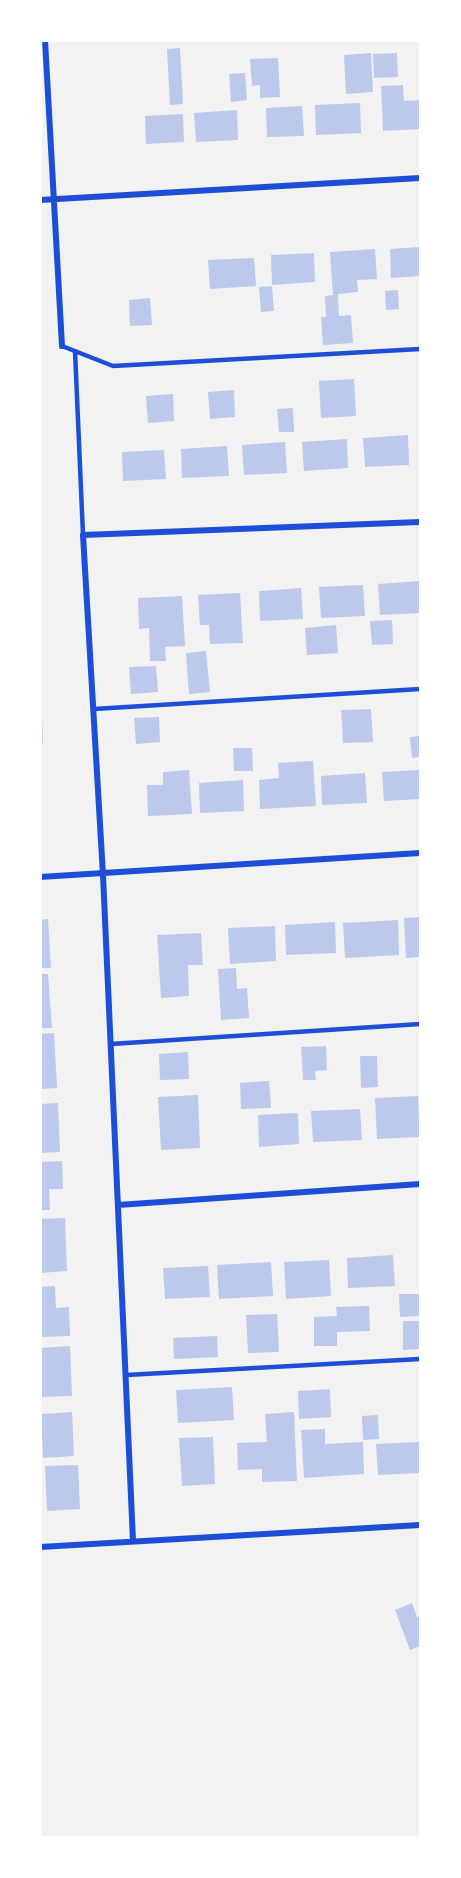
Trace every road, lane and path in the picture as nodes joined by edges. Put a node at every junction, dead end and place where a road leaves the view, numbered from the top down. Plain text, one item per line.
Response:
1 (45, 40) edge
2 (420, 178) edge
3 (40, 200) edge
4 (52, 200) junction
5 (62, 346) joint
6 (420, 349) edge
7 (75, 351) junction
8 (420, 522) edge
9 (83, 535) junction
10 (420, 689) edge
11 (94, 709) junction
12 (420, 853) edge
13 (103, 875) junction
14 (40, 877) edge
15 (420, 1024) edge
16 (111, 1044) junction
17 (420, 1184) edge
18 (118, 1205) junction
19 (420, 1359) edge
20 (126, 1375) junction
21 (420, 1525) edge
22 (133, 1541) junction
23 (40, 1546) edge

1 - 4 street
2 - 4 street
3 - 4 street
4 - 5 street
5 - 7 lane
6 - 7 lane
7 - 9 lane
8 - 9 street
9 - 11 street
10 - 11 lane
11 - 13 street
12 - 13 street
13 - 14 street
13 - 16 street
15 - 16 lane
16 - 18 street
17 - 18 street
18 - 20 street
19 - 20 lane
20 - 22 street
21 - 22 street
22 - 23 street

